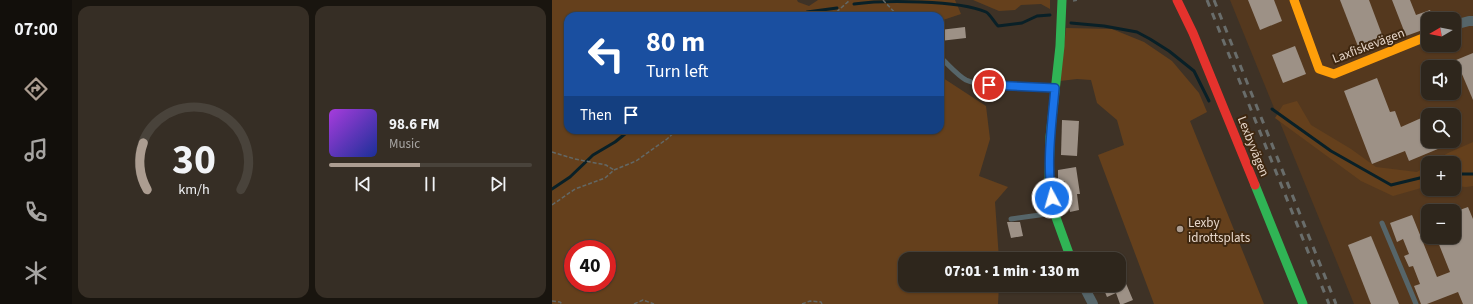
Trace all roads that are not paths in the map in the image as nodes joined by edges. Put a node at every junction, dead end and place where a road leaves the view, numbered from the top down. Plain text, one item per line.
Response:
1 (1062, 0) edge
2 (1177, 0) edge
3 (1294, 0) edge
4 (1473, 21) edge
5 (1461, 23) edge
6 (1421, 39) edge
7 (944, 61) edge
8 (1055, 88) junction
9 (1054, 212) junction
10 (1011, 218) dead end
11 (1382, 223) dead end
12 (1068, 252) edge
13 (1087, 292) edge
14 (1093, 304) edge
15 (1303, 304) edge
16 (1416, 304) edge

1 - 8 street
2 - 15 street, Lexbyvägen
3 - 6 street, Laxfiskevägen
4 - 5 street
7 - 8 lane
8 - 9 street
9 - 10 lane
9 - 12 street
11 - 16 lane
13 - 14 street

